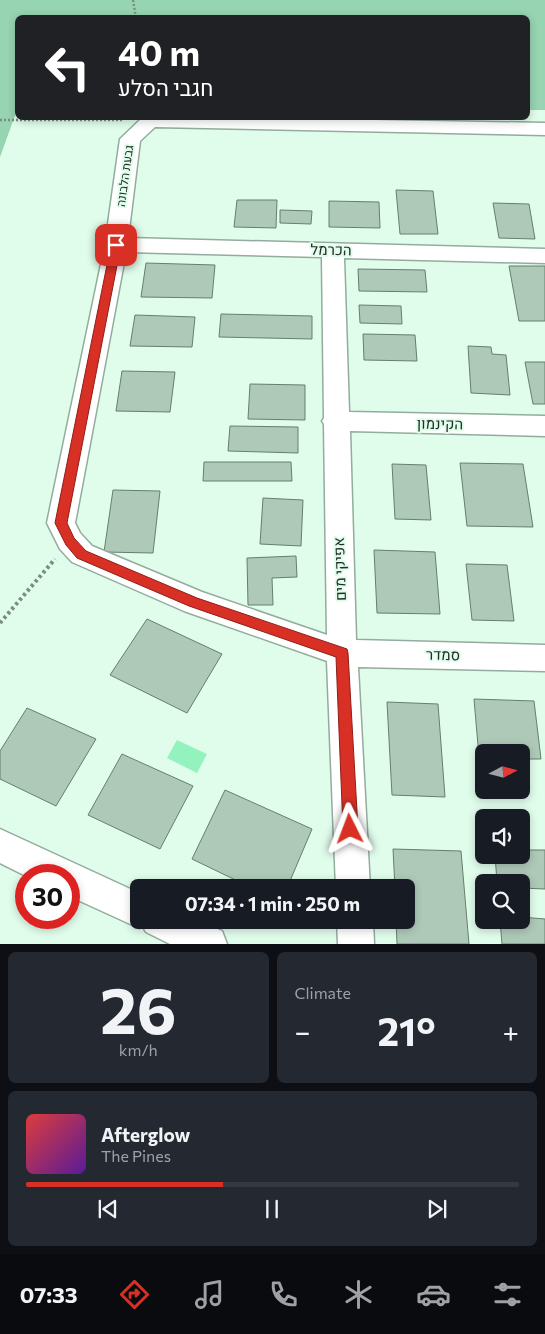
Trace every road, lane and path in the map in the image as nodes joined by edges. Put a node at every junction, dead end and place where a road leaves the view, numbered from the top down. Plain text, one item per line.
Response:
1 (133, 0) edge
2 (136, 15) edge
3 (0, 120) edge
4 (150, 121) junction
5 (545, 129) edge
6 (116, 245) junction
7 (333, 250) junction
8 (545, 256) edge
9 (335, 421) junction
10 (545, 426) edge
11 (70, 541) junction
12 (0, 623) edge
13 (342, 653) junction
14 (545, 658) edge
15 (0, 846) edge
16 (38, 864) edge
17 (353, 879) edge
18 (80, 883) edge
19 (130, 907) edge
20 (177, 929) edge
21 (355, 929) edge
22 (209, 944) edge
23 (356, 944) edge

1 - 2 path
3 - 4 path
4 - 5 street
4 - 6 street, גבעת הלבונה
6 - 7 street, הכרמל
6 - 11 street, גבעת הלבונה
7 - 8 street, הכרמל
7 - 9 street, אפיקי מים
9 - 10 street, הקינמון
9 - 13 street, אפיקי מים
11 - 12 path
11 - 13 street, סמדר
13 - 14 street, סמדר
13 - 17 street, אפיקי מים
15 - 16 street
18 - 19 street
20 - 22 street
21 - 23 street

